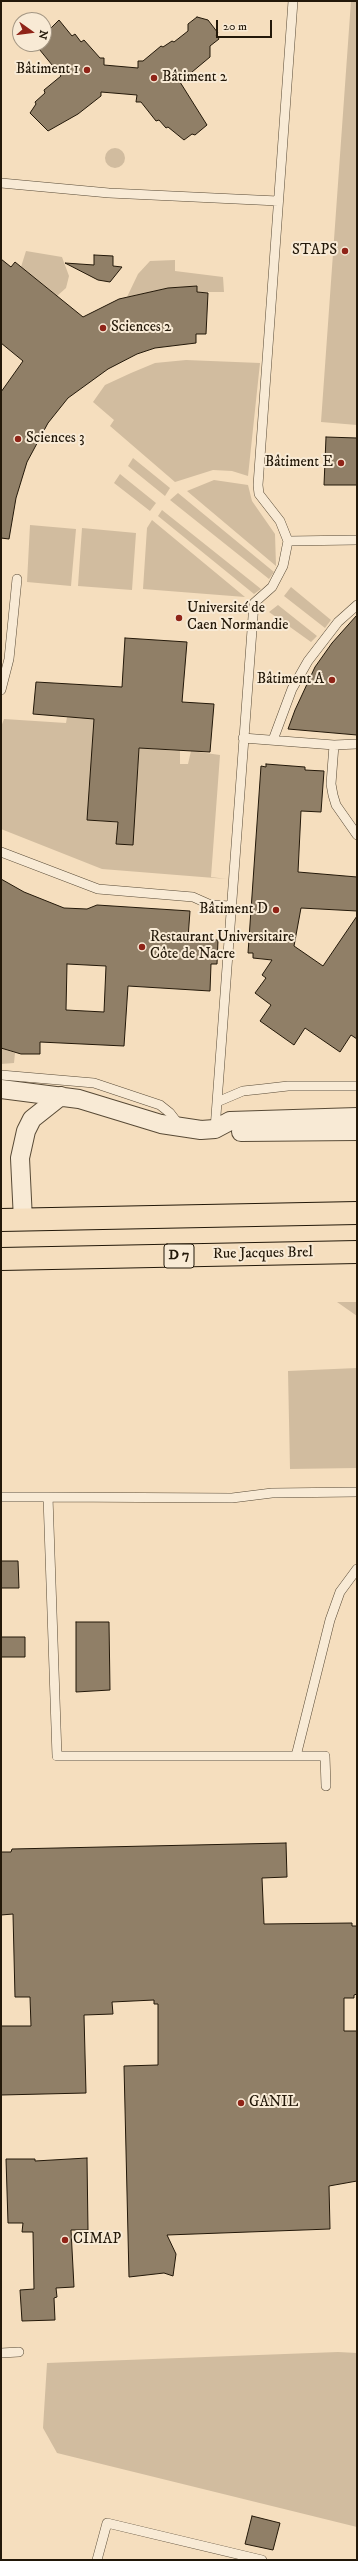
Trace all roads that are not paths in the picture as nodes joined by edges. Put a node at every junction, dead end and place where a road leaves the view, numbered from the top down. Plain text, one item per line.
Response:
1 (293, 1) edge
2 (1, 183) edge
3 (278, 201) junction
4 (357, 540) edge
5 (288, 541) junction
6 (17, 579) dead end
7 (357, 606) edge
8 (1, 690) edge
9 (243, 738) junction
10 (272, 740) junction
11 (357, 744) edge
12 (334, 745) junction
13 (357, 835) edge
14 (1, 852) edge
15 (231, 906) junction
16 (1, 1075) edge
17 (357, 1086) edge
18 (1, 1089) edge
19 (61, 1096) junction
20 (217, 1102) junction
21 (357, 1118) edge
22 (230, 1121) junction
23 (182, 1128) junction
24 (214, 1129) junction
25 (357, 1131) edge
26 (357, 1213) edge
27 (1, 1220) edge
28 (23, 1220) junction
29 (1, 1235) edge
30 (357, 1252) edge
31 (1, 1259) edge
32 (357, 1492) edge
33 (48, 1497) junction
34 (1, 1498) edge
35 (357, 1569) edge
36 (296, 1756) junction
37 (326, 1786) dead end
38 (19, 2352) dead end
39 (1, 2353) edge
40 (98, 2560) edge
41 (262, 2560) edge

1 - 3 lane
2 - 3 lane
3 - 5 lane
4 - 5 lane
5 - 9 lane
6 - 8 lane
7 - 10 lane
9 - 10 lane
9 - 15 lane
10 - 12 lane
11 - 12 lane
12 - 13 lane
14 - 15 lane
15 - 20 lane
16 - 23 lane
17 - 20 lane
18 - 19 street
19 - 23 street
19 - 28 street
20 - 24 lane
21 - 22 street
22 - 24 street
22 - 25 street
23 - 24 street
26 - 28 main road
27 - 28 main road
28 - 29 main road
30 - 31 main road, Rue Jacques Brel / D 7
32 - 33 lane
33 - 34 lane
33 - 36 lane
35 - 36 lane
36 - 37 lane
38 - 39 lane
40 - 41 lane

